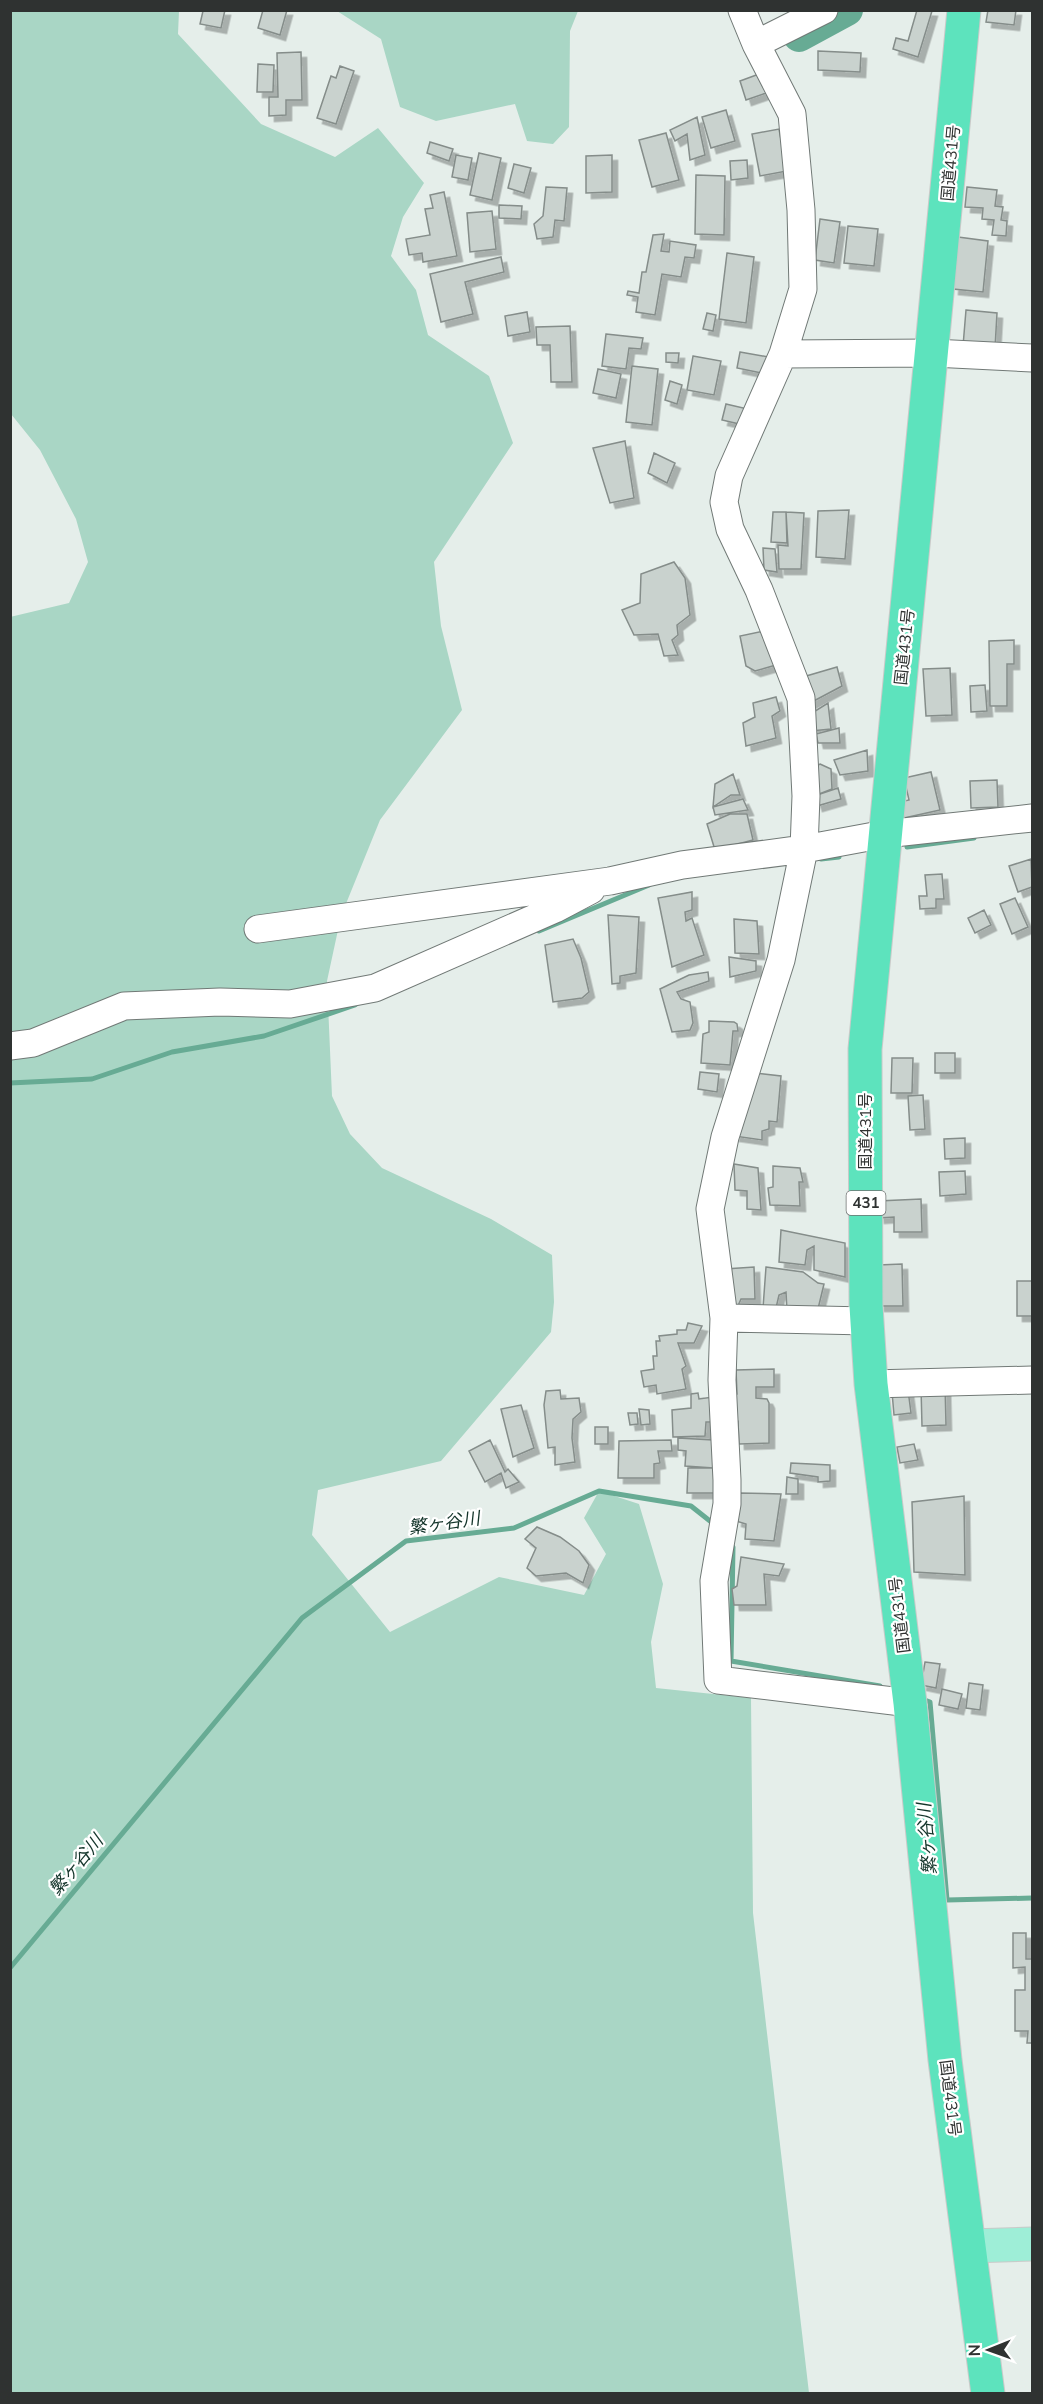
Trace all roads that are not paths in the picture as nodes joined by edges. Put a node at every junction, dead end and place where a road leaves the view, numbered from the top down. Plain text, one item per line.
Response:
1 (742, 10) edge
2 (824, 10) edge
3 (964, 10) edge
4 (756, 44) junction
5 (933, 353) junction
6 (783, 354) junction
7 (1032, 358) edge
8 (1032, 818) edge
9 (885, 834) junction
10 (804, 849) junction
11 (610, 881) junction
12 (258, 929) dead end
13 (10, 1046) edge
14 (724, 1318) junction
15 (867, 1321) junction
16 (1032, 1380) edge
17 (871, 1383) junction
18 (910, 1704) junction
19 (1032, 2244) edge
20 (970, 2246) junction
21 (988, 2394) edge

1 - 4 street
2 - 4 street
3 - 5 highway, 国道431号 / 431
4 - 6 street
5 - 6 street
5 - 7 street
5 - 9 highway, 国道431号 / 431
6 - 10 street
8 - 9 street
9 - 10 street
9 - 15 highway, 国道431号 / 431
10 - 11 street
10 - 14 street
11 - 12 street
11 - 13 street
14 - 15 street
14 - 18 street
15 - 17 highway, 国道431号 / 431
16 - 17 street
17 - 18 highway, 国道431号 / 431
18 - 20 highway, 国道431号 / 431
19 - 20 main road
20 - 21 highway, 国道431号 / 431

